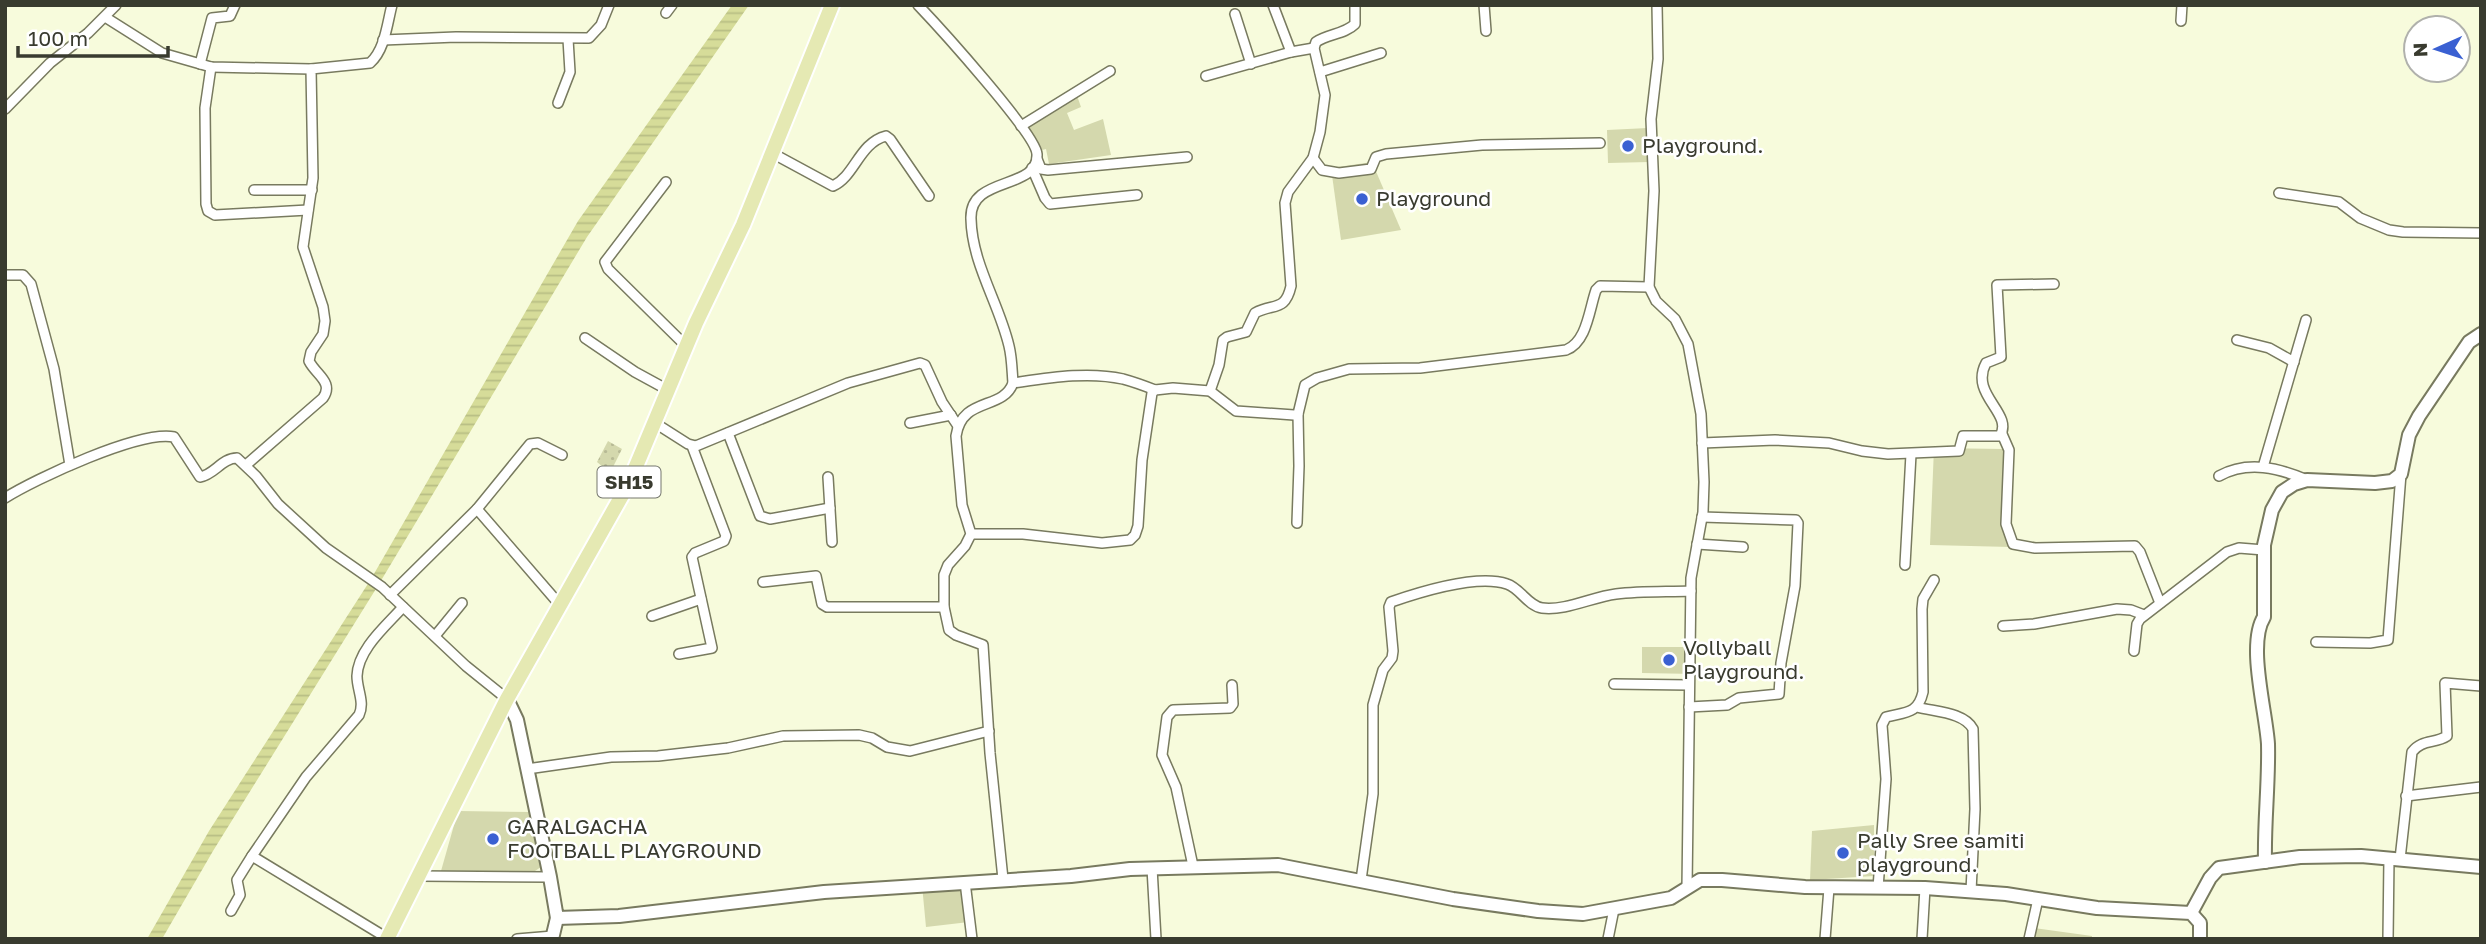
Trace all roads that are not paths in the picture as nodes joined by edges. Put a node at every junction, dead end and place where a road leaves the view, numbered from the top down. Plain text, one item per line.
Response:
1 (116, 5) edge
2 (235, 5) edge
3 (392, 5) edge
4 (609, 5) edge
5 (832, 5) edge
6 (918, 5) edge
7 (1273, 5) edge
8 (1355, 5) edge
9 (1484, 5) edge
10 (1657, 5) edge
11 (2182, 5) edge
12 (1234, 15) dead end
13 (105, 17) junction
14 (2181, 21) dead end
15 (1486, 31) dead end
16 (568, 39) junction
17 (383, 40) junction
18 (1314, 48) junction
19 (1291, 52) junction
20 (1381, 53) dead end
21 (200, 64) junction
22 (1251, 64) junction
23 (211, 67) junction
24 (311, 69) junction
25 (1111, 71) dead end
26 (1320, 72) junction
27 (1206, 76) dead end
28 (558, 103) dead end
29 (5, 109) edge
30 (1021, 126) junction
31 (1600, 143) dead end
32 (772, 153) junction
33 (1187, 158) dead end
34 (1313, 158) junction
35 (1037, 159) junction
36 (1032, 168) junction
37 (666, 182) dead end
38 (254, 190) dead end
39 (312, 190) junction
40 (2279, 193) dead end
41 (1137, 195) dead end
42 (929, 196) dead end
43 (308, 210) junction
44 (2481, 233) edge
45 (5, 275) edge
46 (2054, 284) dead end
47 (1649, 287) junction
48 (2306, 320) dead end
49 (2481, 334) edge
50 (585, 338) dead end
51 (2237, 340) dead end
52 (686, 346) junction
53 (2294, 362) junction
54 (1013, 383) junction
55 (668, 390) junction
56 (1155, 390) junction
57 (1210, 391) junction
58 (1298, 414) junction
59 (951, 415) junction
60 (910, 422) dead end
61 (655, 423) junction
62 (958, 426) junction
63 (728, 433) junction
64 (2002, 434) junction
65 (1702, 443) junction
66 (692, 446) junction
67 (1911, 454) junction
68 (562, 455) dead end
69 (246, 465) junction
70 (70, 466) junction
71 (2263, 467) junction
72 (2401, 474) junction
73 (2219, 476) dead end
74 (828, 477) dead end
75 (2307, 480) junction
76 (6, 495) edge
77 (830, 508) junction
78 (477, 509) junction
79 (1702, 517) junction
80 (1297, 523) dead end
81 (971, 534) junction
82 (832, 542) dead end
83 (1697, 544) junction
84 (1743, 547) dead end
85 (2264, 550) junction
86 (1905, 565) dead end
87 (1934, 579) dead end
88 (763, 582) dead end
89 (1691, 592) junction
90 (390, 595) junction
91 (701, 599) junction
92 (462, 603) dead end
93 (2160, 603) junction
94 (561, 605) junction
95 (403, 607) junction
96 (944, 607) junction
97 (2144, 615) junction
98 (652, 616) dead end
99 (2003, 625) dead end
100 (435, 636) junction
101 (2316, 642) dead end
102 (2134, 651) dead end
103 (679, 654) dead end
104 (1614, 684) dead end
105 (1232, 685) dead end
106 (1689, 685) junction
107 (2481, 685) edge
108 (507, 699) junction
109 (1689, 707) junction
110 (1917, 707) junction
111 (989, 731) junction
112 (527, 769) junction
113 (2481, 787) edge
114 (2406, 796) junction
115 (252, 856) junction
116 (2395, 859) junction
117 (2265, 862) junction
118 (1193, 866) junction
119 (2481, 867) edge
120 (1152, 868) junction
121 (419, 876) junction
122 (550, 877) junction
123 (1003, 879) junction
124 (1360, 880) junction
125 (965, 882) junction
126 (1687, 888) junction
127 (1829, 888) junction
128 (1878, 888) junction
129 (1925, 888) junction
130 (1970, 891) junction
131 (2038, 899) junction
132 (1614, 909) junction
133 (231, 911) dead end
134 (2192, 913) junction
135 (557, 918) junction
136 (553, 937) edge
137 (387, 939) edge
138 (517, 939) edge
139 (972, 939) edge
140 (1157, 939) edge
141 (1608, 939) edge
142 (1825, 939) edge
143 (1922, 939) edge
144 (2029, 939) edge
145 (2200, 939) edge
146 (2388, 939) edge

1 - 13 street
2 - 21 street
3 - 17 street
4 - 16 street
5 - 32 main road, SH15
6 - 30 street
7 - 19 street
8 - 18 street
9 - 15 street
10 - 47 street
11 - 14 street
12 - 22 street
13 - 21 street
13 - 29 street
16 - 17 street
16 - 28 street
17 - 24 street
18 - 19 street
18 - 26 street
19 - 22 street
20 - 26 street
21 - 23 street
22 - 27 street
23 - 24 street
23 - 43 street
24 - 39 street
25 - 30 street
26 - 34 street
30 - 35 street
31 - 34 street
32 - 42 street
32 - 52 main road, SH15
33 - 35 street
34 - 57 street
35 - 36 street
36 - 41 street
36 - 54 street
37 - 52 street
38 - 39 street
39 - 43 street
40 - 44 street
43 - 69 street
45 - 70 street
46 - 64 street
47 - 58 street
47 - 65 street
48 - 53 street
49 - 72 street
50 - 55 street
51 - 53 street
52 - 55 main road, SH15
53 - 71 street
54 - 56 street
54 - 62 street
55 - 61 main road, SH15
56 - 57 street
56 - 81 street
57 - 58 street
58 - 80 street
59 - 60 street
59 - 62 street
59 - 63 street
61 - 66 street
61 - 94 main road, SH15
62 - 81 street
63 - 66 street
63 - 77 street
64 - 67 street
64 - 93 street
65 - 67 street
65 - 79 street
66 - 91 street
67 - 86 street
68 - 78 street
69 - 70 street
69 - 90 street
70 - 76 street
71 - 73 street
71 - 75 street
72 - 75 street
72 - 101 street
74 - 77 street
75 - 85 street
77 - 82 street
78 - 90 street
78 - 94 street
79 - 83 street
79 - 109 street
81 - 96 street
83 - 84 street
83 - 89 street
85 - 93 street
85 - 117 street
87 - 110 street
88 - 96 street
89 - 106 street
89 - 124 street
90 - 95 street
91 - 98 street
91 - 103 street
92 - 100 street
93 - 97 street
94 - 108 main road, SH15
95 - 100 street
95 - 115 street
96 - 111 street
97 - 99 street
97 - 102 street
100 - 108 street
104 - 106 street
105 - 118 street
106 - 109 street
107 - 114 street
108 - 112 street
108 - 121 main road, SH15
109 - 126 street
110 - 128 street
110 - 130 street
111 - 112 street
111 - 123 street
112 - 122 street
113 - 114 street
114 - 116 street
115 - 133 street
115 - 137 street
116 - 117 street
116 - 119 street
116 - 146 street
117 - 134 street
118 - 120 street
118 - 124 street
120 - 123 street
120 - 140 street
121 - 122 street
121 - 137 main road, SH15
122 - 135 street
123 - 125 street
124 - 132 street
125 - 135 street
125 - 139 street
126 - 127 street
126 - 132 street
127 - 128 street
127 - 142 street
128 - 129 street
129 - 130 street
129 - 143 street
130 - 131 street
131 - 134 street
131 - 144 street
132 - 141 street
134 - 145 street
135 - 136 street
136 - 138 street

